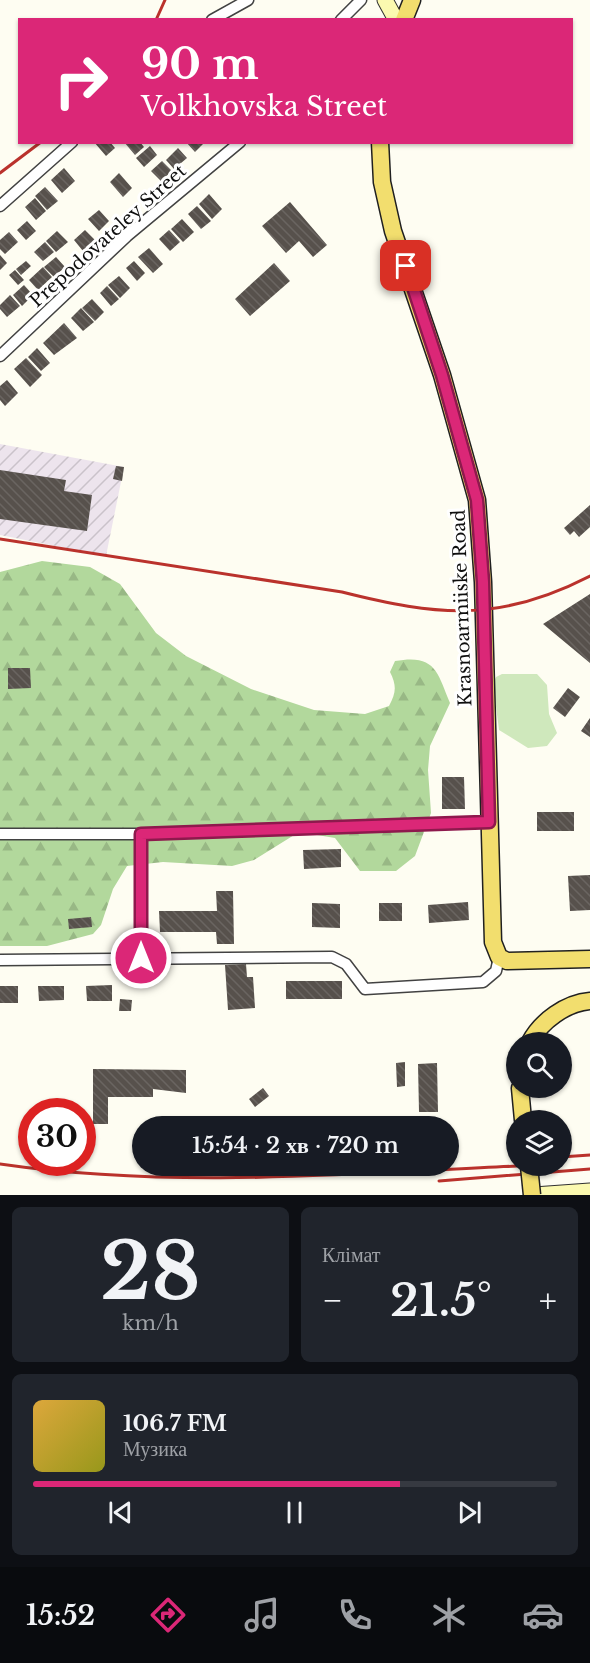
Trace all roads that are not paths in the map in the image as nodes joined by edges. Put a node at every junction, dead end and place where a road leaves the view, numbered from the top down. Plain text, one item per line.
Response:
1 (248, 0) edge
2 (361, 0) edge
3 (385, 0) edge
4 (407, 1) edge
5 (216, 18) edge
6 (343, 18) edge
7 (395, 18) edge
8 (404, 18) edge
9 (70, 144) edge
10 (238, 144) edge
11 (380, 144) edge
12 (0, 206) edge
13 (0, 356) edge
14 (489, 822) junction
15 (0, 834) edge
16 (141, 834) junction
17 (496, 950) junction
18 (141, 958) junction
19 (0, 960) edge
20 (590, 960) edge
21 (590, 1001) edge
22 (538, 1032) edge
23 (530, 1176) edge
24 (590, 1191) edge
25 (533, 1195) edge

1 - 5 street
2 - 6 street
3 - 7 main road
4 - 8 main road
9 - 12 street
10 - 13 street, Prepodovateley Street
11 - 14 main road, Krasnoarmiiske Road
14 - 16 street
14 - 17 main road, Krasnoarmiiske Road
15 - 16 street
16 - 18 street
17 - 18 street
17 - 20 main road
18 - 19 street
21 - 22 main road
23 - 25 main road, bridge
24 - 25 main road

